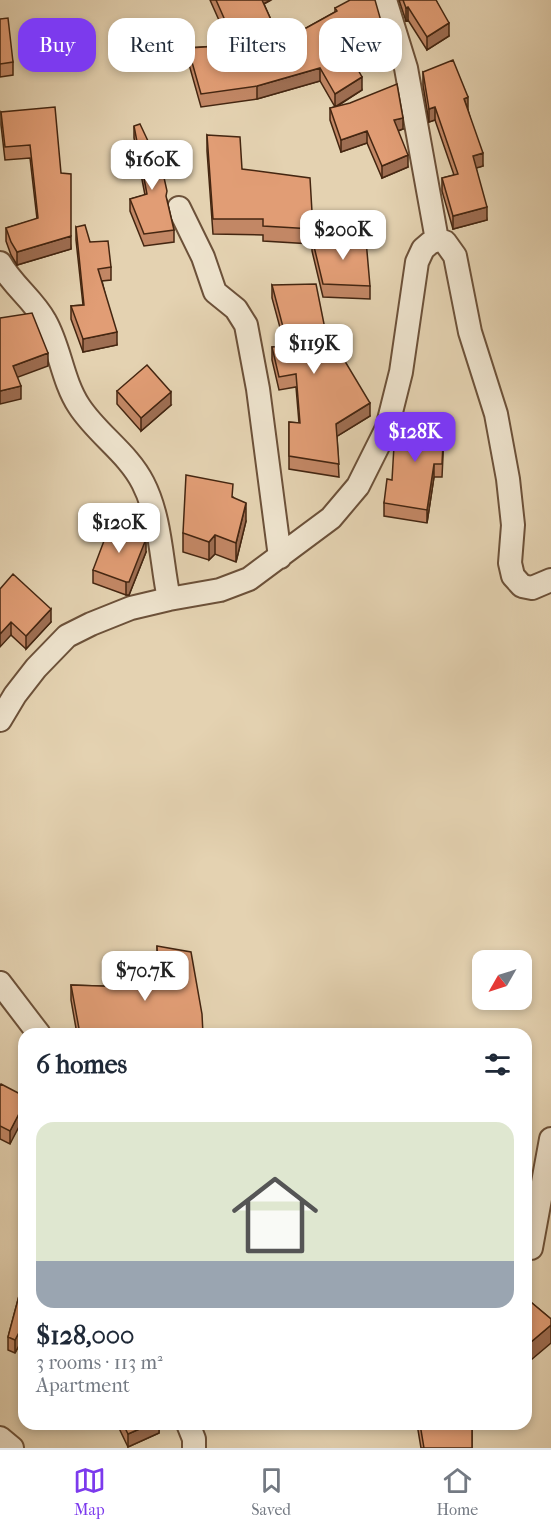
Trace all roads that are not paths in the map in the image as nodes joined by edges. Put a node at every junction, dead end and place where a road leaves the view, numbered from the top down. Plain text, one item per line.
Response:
1 (386, 0) edge
2 (179, 207) dead end
3 (437, 240) junction
4 (0, 263) edge
5 (280, 557) junction
6 (551, 580) edge
7 (169, 599) junction
8 (0, 720) edge
9 (0, 983) edge
10 (34, 1028) edge
11 (551, 1139) edge
12 (532, 1243) edge
13 (191, 1430) edge
14 (0, 1438) edge
15 (12, 1448) edge
16 (194, 1448) edge

1 - 3 street
2 - 5 street
3 - 5 street
3 - 6 street
4 - 7 street
5 - 7 street
7 - 8 street
9 - 10 street
11 - 12 street
13 - 16 street
14 - 15 street

